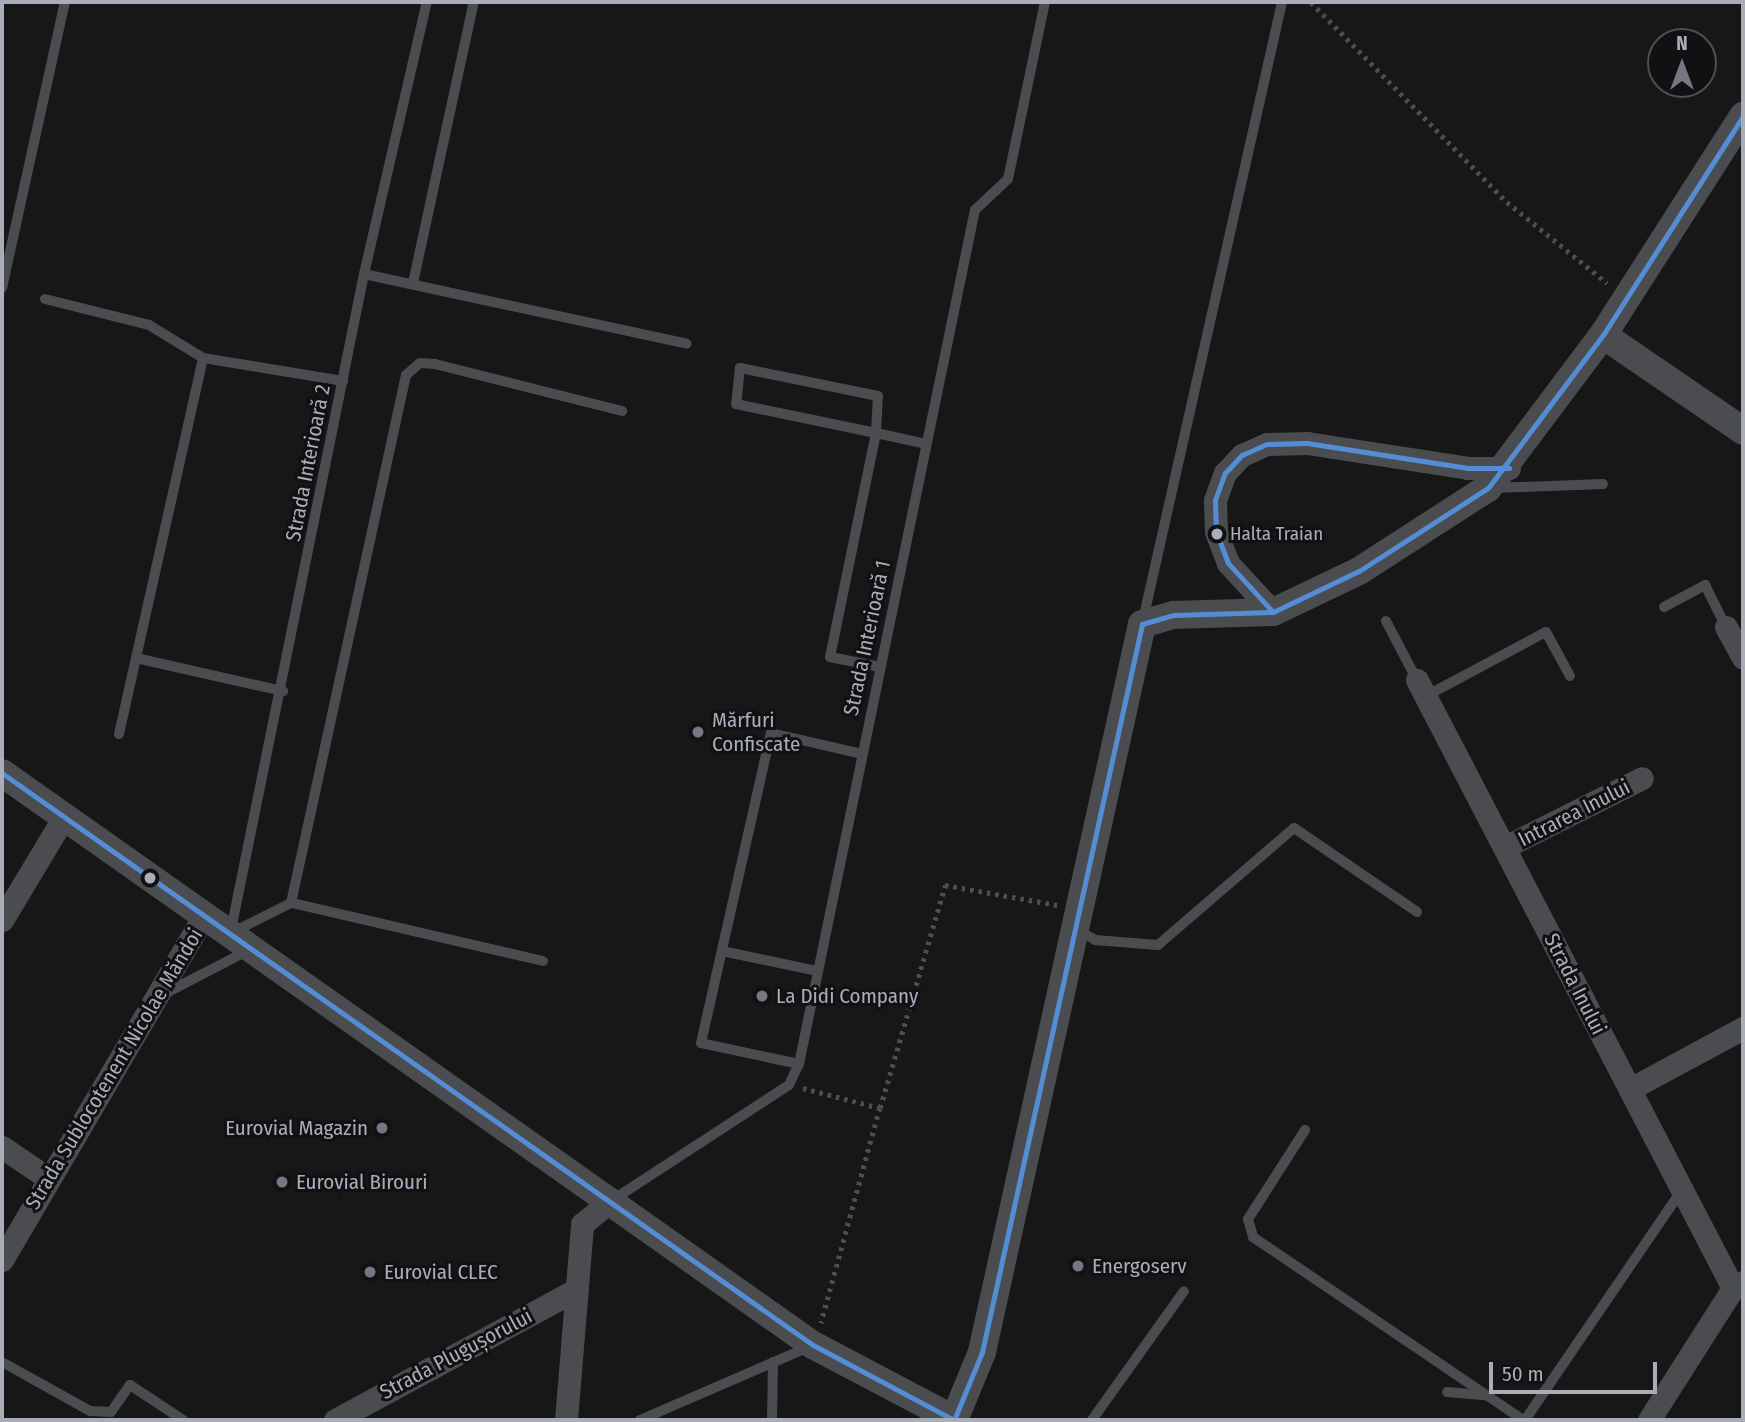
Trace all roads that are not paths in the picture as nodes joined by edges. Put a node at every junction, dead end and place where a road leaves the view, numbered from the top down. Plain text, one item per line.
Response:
1 (65, 2) edge
2 (427, 2) edge
3 (474, 2) edge
4 (1045, 2) edge
5 (1282, 2) edge
6 (1743, 116) edge
7 (4, 268) edge
8 (364, 274) junction
9 (413, 283) junction
10 (2, 288) edge
11 (45, 299) dead end
12 (1603, 335) junction
13 (687, 344) dead end
14 (203, 359) junction
15 (343, 381) junction
16 (622, 411) dead end
17 (1743, 431) edge
18 (876, 433) junction
19 (926, 444) junction
20 (1509, 468) junction
21 (1603, 484) dead end
22 (1488, 488) junction
23 (1664, 607) dead end
24 (1273, 612) junction
25 (1386, 621) dead end
26 (1142, 624) junction
27 (1726, 627) joint
28 (136, 658) junction
29 (1743, 658) edge
30 (880, 667) junction
31 (1570, 676) dead end
32 (1421, 688) junction
33 (283, 691) junction
34 (119, 734) dead end
35 (862, 754) junction
36 (2, 773) edge
37 (1642, 778) dead end
38 (64, 817) junction
39 (1505, 847) junction
40 (291, 903) junction
41 (1417, 912) dead end
42 (205, 914) junction
43 (1077, 918) junction
44 (2, 920) edge
45 (240, 941) junction
46 (722, 951) junction
47 (543, 961) dead end
48 (818, 971) junction
49 (156, 998) junction
50 (1743, 1028) edge
51 (799, 1064) junction
52 (1630, 1089) junction
53 (1305, 1130) dead end
54 (2, 1147) edge
55 (49, 1179) junction
56 (1682, 1190) junction
57 (609, 1202) junction
58 (2, 1260) edge
59 (1738, 1285) edge
60 (577, 1289) junction
61 (1184, 1291) dead end
62 (813, 1345) junction
63 (2, 1362) edge
64 (773, 1362) junction
65 (1447, 1392) dead end
66 (1485, 1395) junction
67 (183, 1420) edge
68 (335, 1420) edge
69 (566, 1420) edge
70 (640, 1420) edge
71 (772, 1420) edge
72 (955, 1420) edge
73 (1092, 1420) edge
74 (1524, 1420) edge
75 (1649, 1420) edge

1 - 7 lane
2 - 8 lane, Strada Interioară 2
3 - 9 lane
4 - 19 lane, Strada Interioară 1
5 - 26 lane
6 - 12 street
7 - 10 lane
8 - 9 lane
8 - 15 lane, Strada Interioară 2
9 - 13 lane
11 - 14 lane
12 - 17 street
12 - 20 street
14 - 15 lane
14 - 28 lane
15 - 33 lane, Strada Interioară 2
16 - 40 lane
18 - 18 lane
18 - 19 lane
18 - 30 lane
19 - 30 lane, Strada Interioară 1
20 - 22 street
20 - 24 street
21 - 22 lane
22 - 24 street
23 - 27 lane
24 - 26 street
25 - 32 lane
26 - 43 street
27 - 29 street
28 - 33 lane
28 - 34 lane
30 - 35 lane, Strada Interioară 1
31 - 32 lane
32 - 39 street, Strada Inului
33 - 45 lane, Strada Interioară 2
35 - 46 lane
35 - 48 lane, Strada Interioară 1
36 - 38 street
37 - 39 street, Intrarea Inului
38 - 42 street
38 - 44 street
39 - 52 street, Strada Inului
40 - 45 lane
40 - 47 lane
41 - 43 lane
42 - 45 street
42 - 49 street, Strada Sublocotenent Nicolae Măndoi
43 - 72 street
45 - 49 lane
45 - 57 street
46 - 48 lane
46 - 51 lane
48 - 51 lane, Strada Interioară 1
49 - 55 street, Strada Sublocotenent Nicolae Măndoi
50 - 52 street
51 - 57 lane, Strada Interioară 1
52 - 56 street, Strada Inului
53 - 66 lane
54 - 55 street
55 - 58 street, Strada Sublocotenent Nicolae Măndoi
56 - 59 street, Strada Inului
56 - 74 lane
57 - 60 street
57 - 62 street
59 - 75 street
60 - 68 street, Strada Plugușorului
60 - 69 street
61 - 73 lane
62 - 64 lane
62 - 72 street
63 - 67 lane
64 - 70 lane
64 - 71 lane
65 - 66 lane
66 - 74 lane

